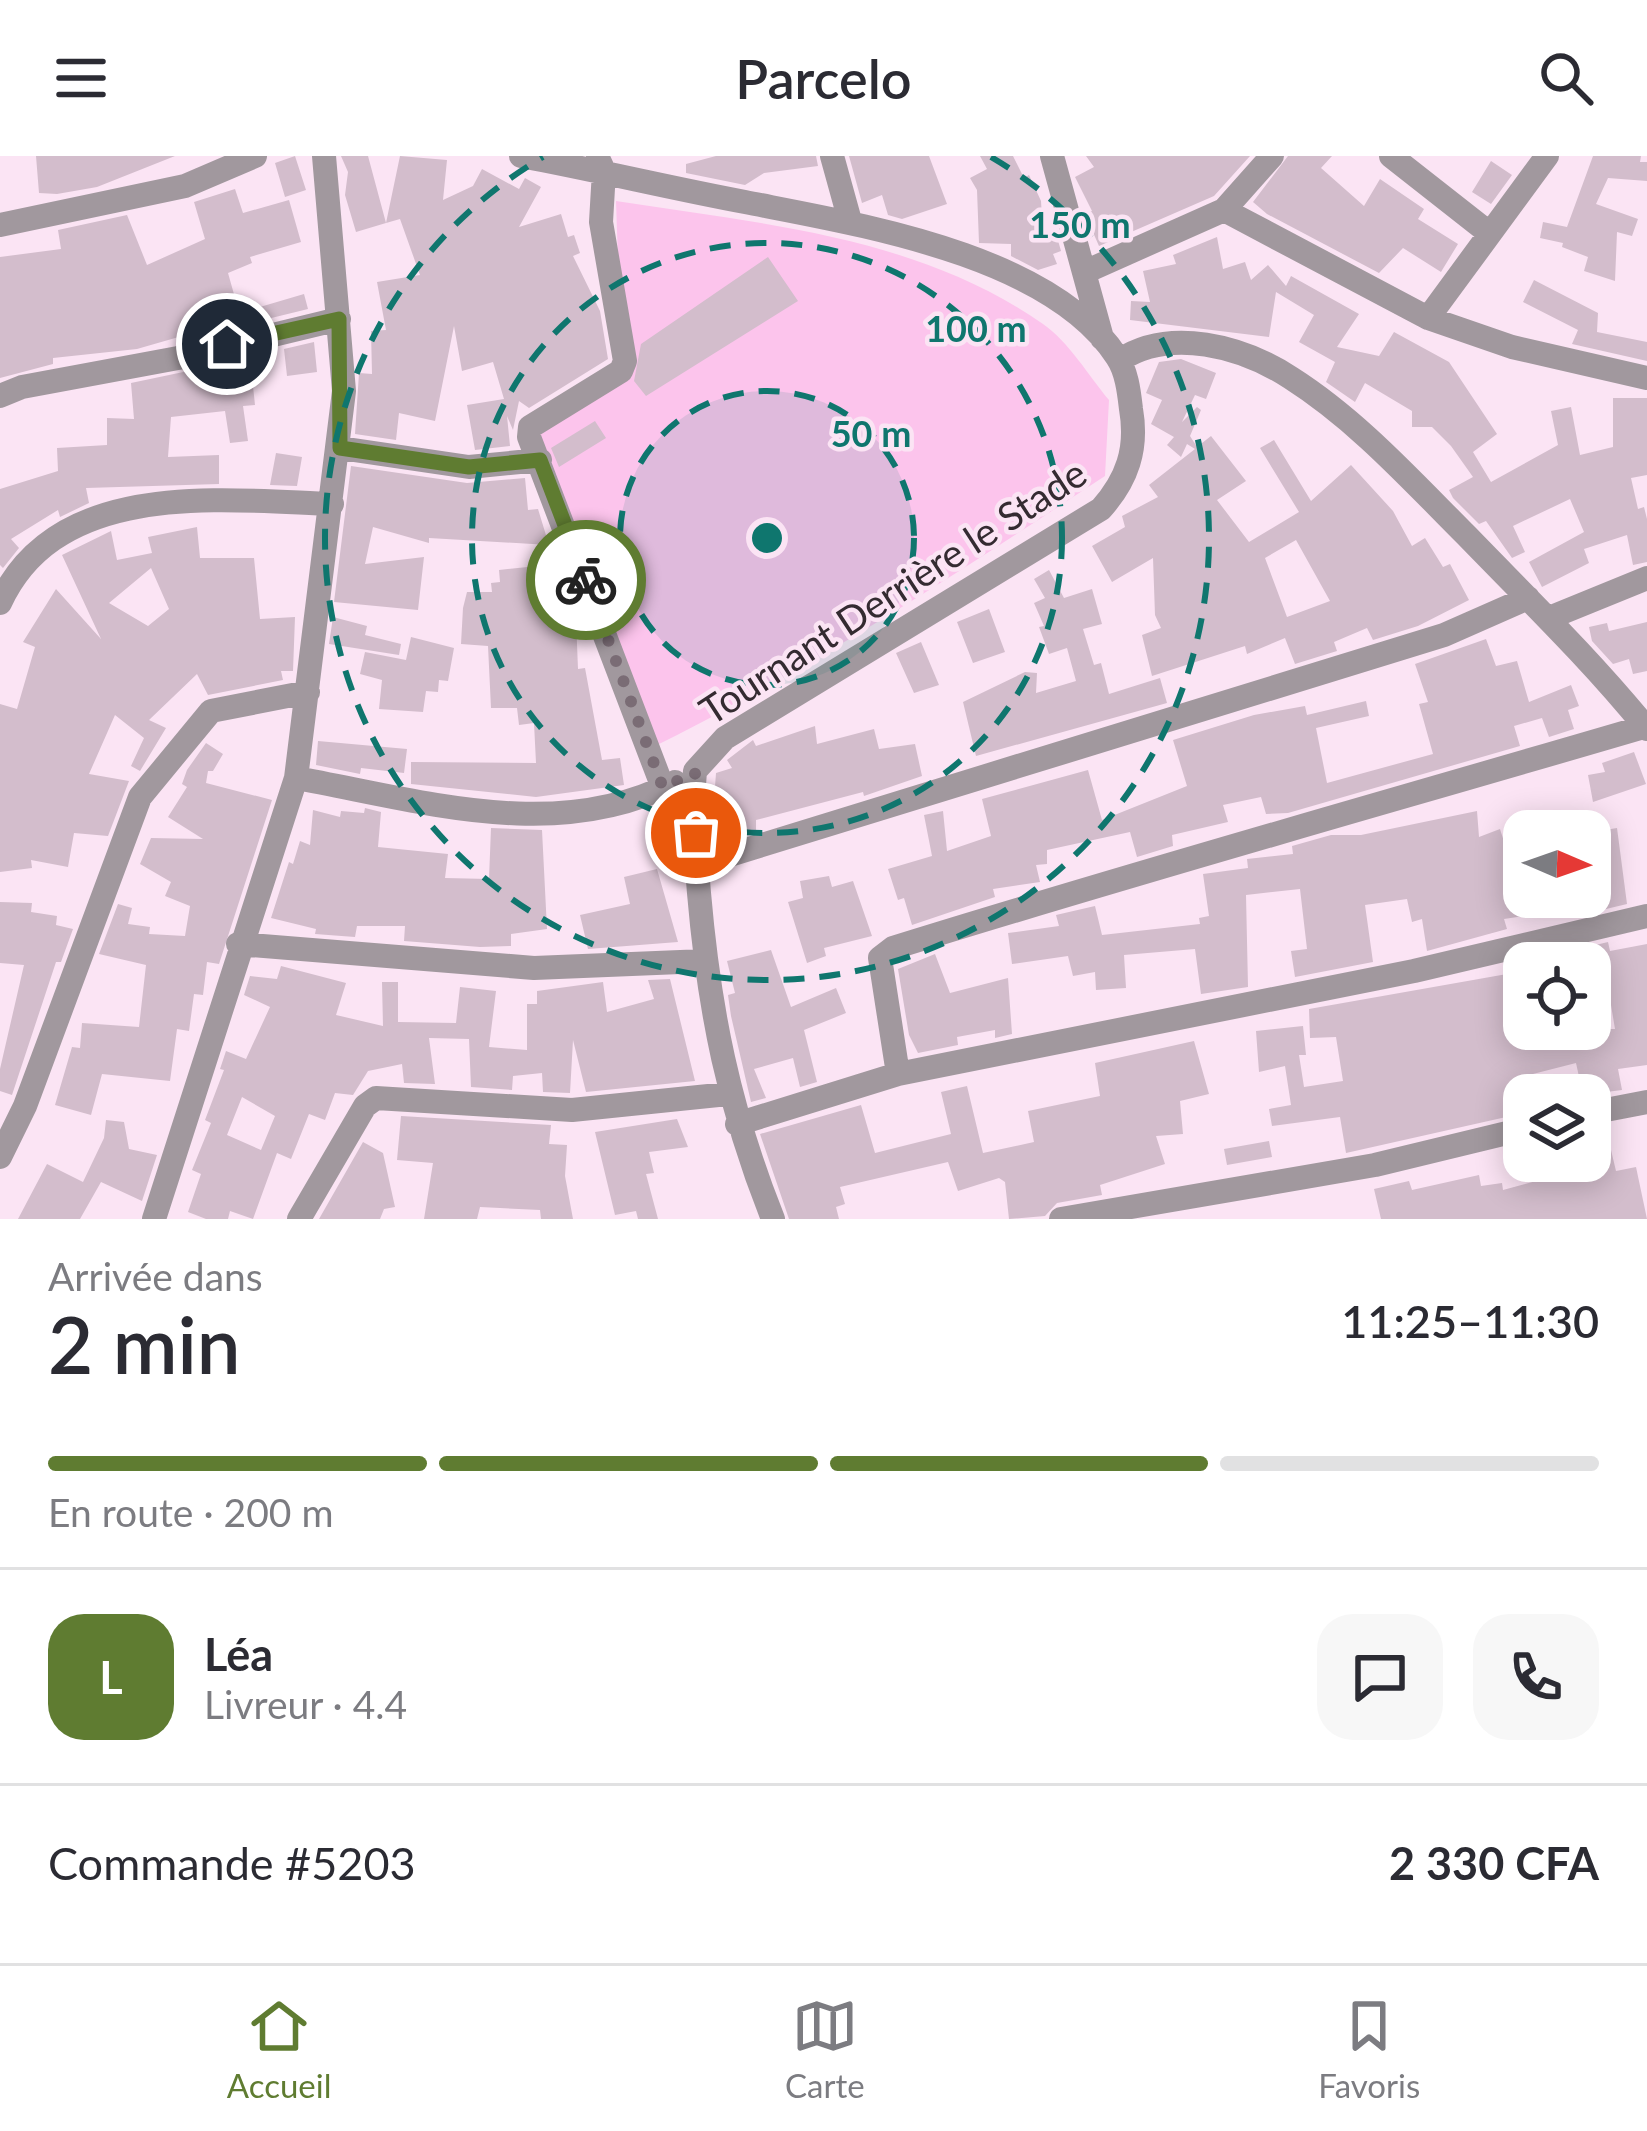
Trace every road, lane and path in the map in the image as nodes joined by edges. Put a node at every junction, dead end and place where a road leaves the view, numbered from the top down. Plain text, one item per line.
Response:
1 (255, 156) edge
2 (324, 156) edge
3 (521, 156) edge
4 (832, 156) edge
5 (1052, 156) edge
6 (1272, 156) edge
7 (1391, 156) edge
8 (1547, 156) edge
9 (600, 164) edge
10 (1224, 209) junction
11 (850, 221) junction
12 (0, 225) edge
13 (1489, 232) junction
14 (1087, 271) junction
15 (1428, 318) junction
16 (339, 319) junction
17 (1102, 338) junction
18 (1120, 360) junction
19 (1647, 378) edge
20 (0, 396) edge
21 (340, 448) junction
22 (540, 460) junction
23 (332, 504) junction
24 (1647, 578) edge
25 (1528, 598) junction
26 (0, 602) edge
27 (1549, 618) junction
28 (308, 692) junction
29 (1646, 727) edge
30 (695, 772) junction
31 (296, 778) junction
32 (663, 788) junction
33 (697, 865) junction
34 (1647, 916) edge
35 (238, 944) junction
36 (705, 961) junction
37 (898, 1074) junction
38 (728, 1094) junction
39 (1647, 1102) edge
40 (1611, 1109) edge
41 (737, 1124) junction
42 (1503, 1134) edge
43 (0, 1157) edge
44 (154, 1219) edge
45 (299, 1219) edge
46 (772, 1219) edge
47 (1061, 1219) edge

1 - 12 street
2 - 16 street
3 - 9 street, Tournant Derrière le Stade
4 - 11 street
5 - 14 street
6 - 10 street
7 - 13 street
8 - 13 street
9 - 11 street, Tournant Derrière le Stade
9 - 22 street
10 - 14 street
10 - 15 street
11 - 17 street, Tournant Derrière le Stade
13 - 15 street
14 - 17 street
15 - 19 street
16 - 20 street
16 - 21 street
17 - 18 street, Tournant Derrière le Stade
18 - 25 street
18 - 30 street, Tournant Derrière le Stade
21 - 22 street
21 - 23 street
22 - 32 street
23 - 26 street
23 - 28 street
24 - 27 street
25 - 27 street
25 - 33 street
27 - 29 street
28 - 31 street
28 - 43 street
29 - 37 street
30 - 32 street
30 - 33 street, Tournant Derrière le Stade
31 - 32 street
31 - 35 street
33 - 36 street, Tournant Derrière le Stade
34 - 37 street
35 - 36 street
35 - 44 street
36 - 38 street, Tournant Derrière le Stade
37 - 41 street
38 - 41 street, Tournant Derrière le Stade
38 - 45 street
39 - 40 street
41 - 46 street, Tournant Derrière le Stade
42 - 47 street

